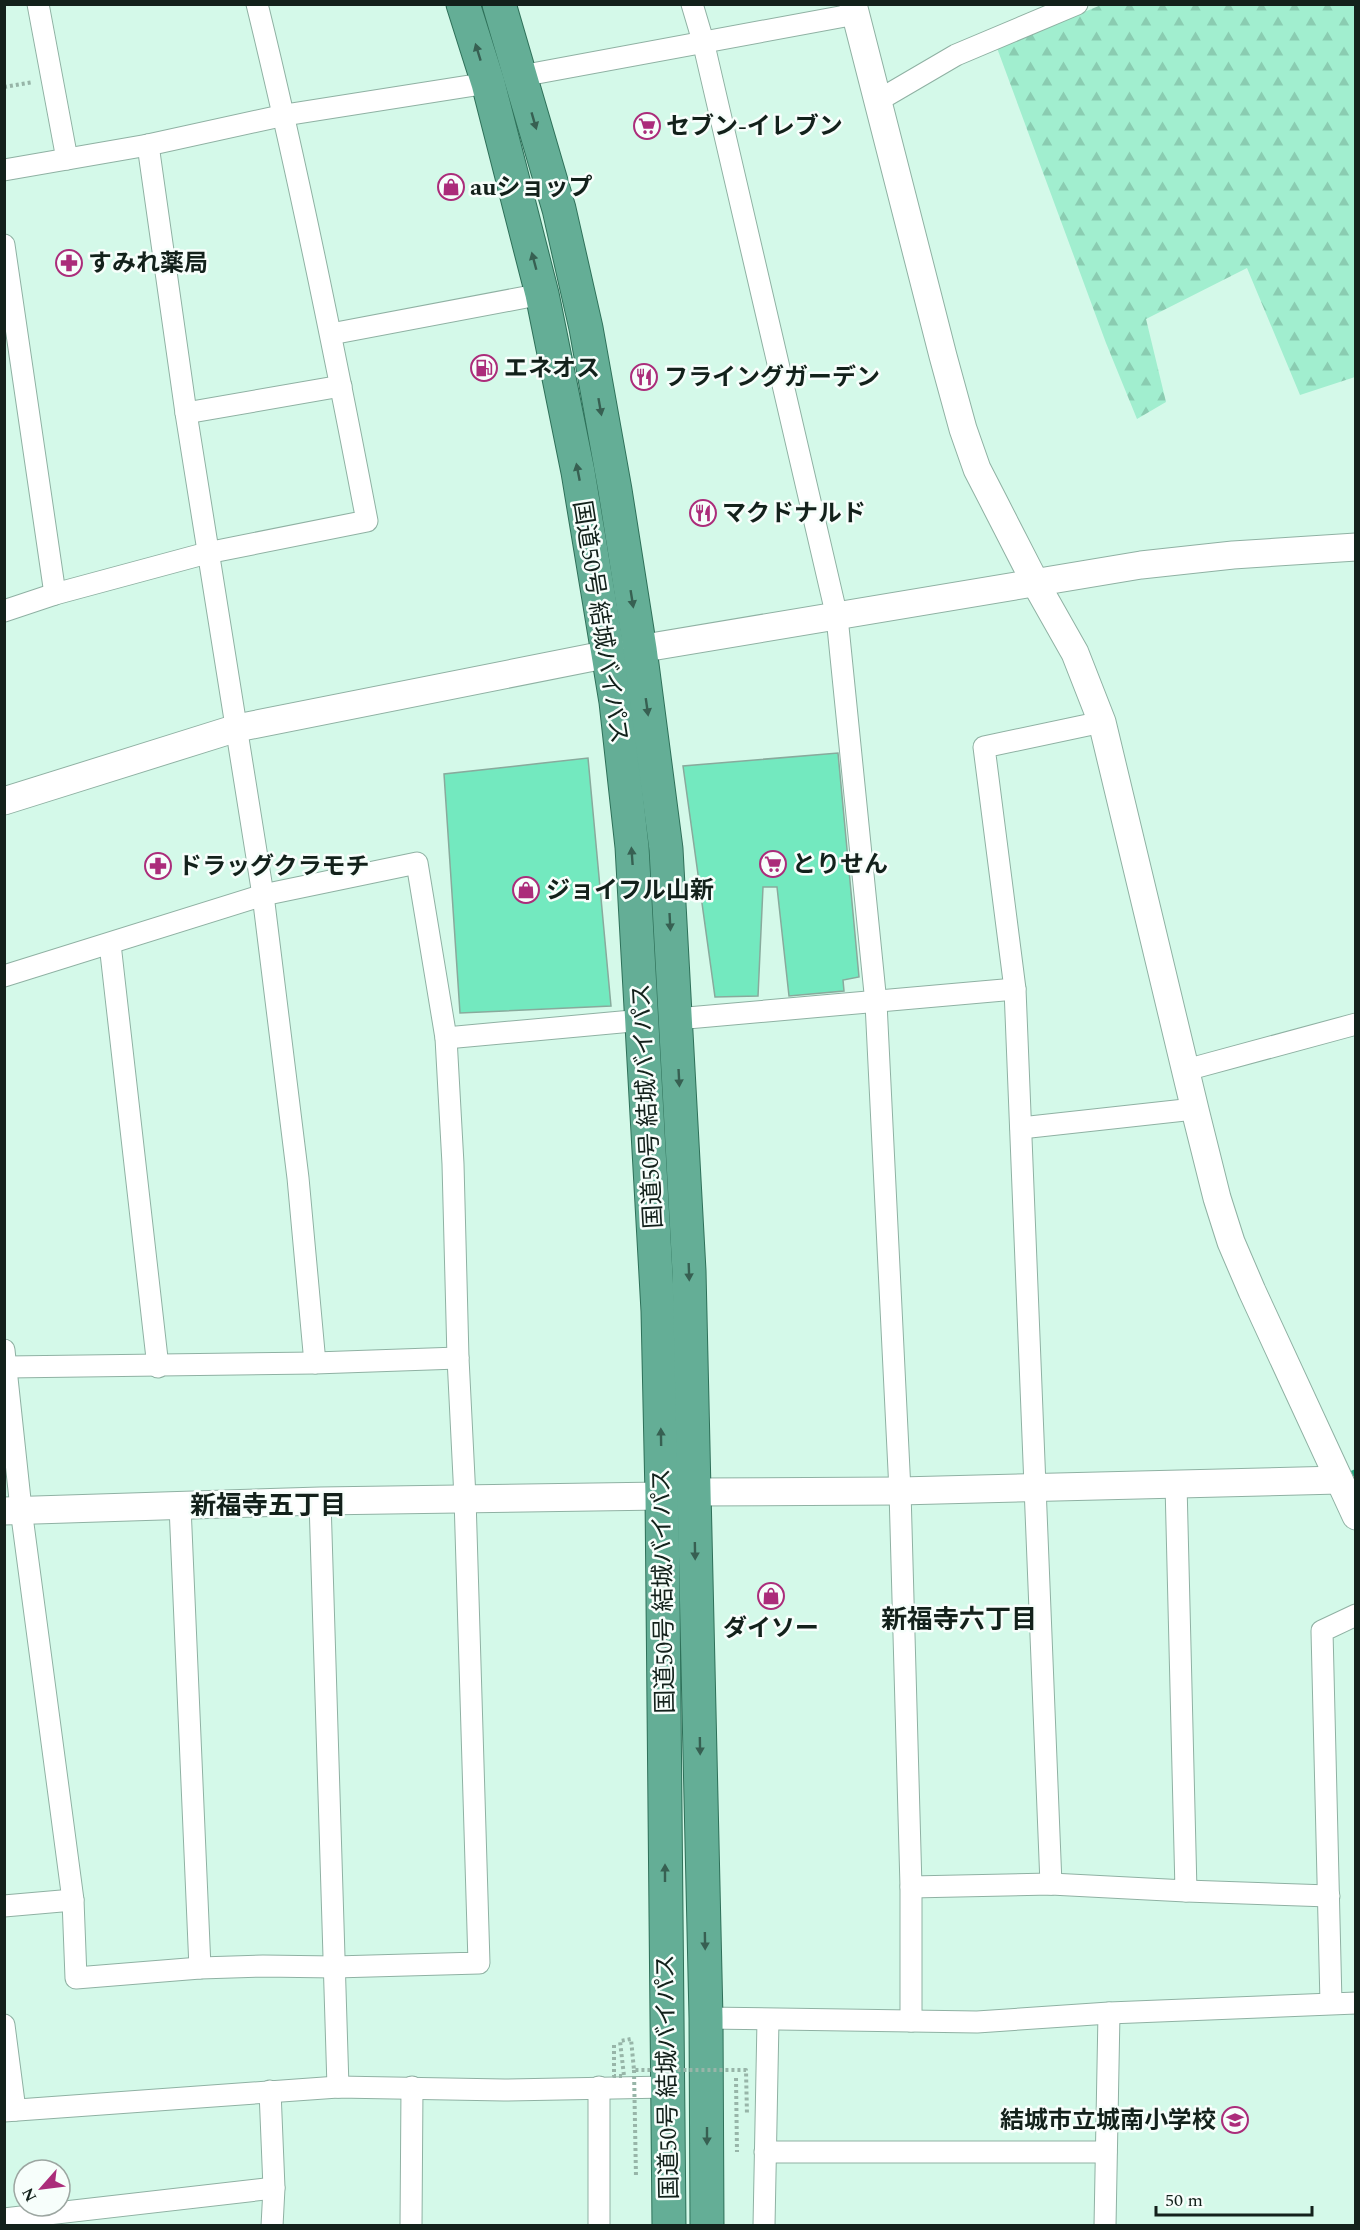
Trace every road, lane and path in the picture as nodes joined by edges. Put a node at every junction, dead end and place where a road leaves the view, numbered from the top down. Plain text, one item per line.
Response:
1 (38, 4) edge
2 (257, 4) edge
3 (463, 4) edge
4 (499, 4) edge
5 (692, 4) edge
6 (1077, 4) edge
7 (855, 9) edge
8 (703, 41) junction
9 (521, 76) junction
10 (40, 80) dead end
11 (488, 83) junction
12 (4, 87) edge
13 (879, 100) junction
14 (285, 116) junction
15 (148, 145) junction
16 (67, 159) junction
17 (4, 170) edge
18 (4, 245) edge
19 (542, 294) junction
20 (331, 334) junction
21 (341, 386) junction
22 (186, 413) junction
23 (1356, 547) edge
24 (207, 553) junction
25 (1036, 584) junction
26 (55, 594) junction
27 (4, 611) edge
28 (837, 617) junction
29 (624, 651) junction
30 (1102, 722) junction
31 (237, 728) junction
32 (4, 801) edge
33 (263, 895) junction
34 (110, 944) junction
35 (4, 976) edge
36 (1015, 989) junction
37 (876, 1003) junction
38 (676, 1019) junction
39 (643, 1020) junction
40 (1356, 1024) edge
41 (446, 1038) junction
42 (1186, 1070) junction
43 (1194, 1109) junction
44 (1021, 1128) junction
45 (6, 1358) edge
46 (458, 1358) junction
47 (315, 1364) junction
48 (158, 1367) junction
49 (1339, 1480) junction
50 (1176, 1484) junction
51 (1036, 1488) junction
52 (900, 1491) junction
53 (678, 1494) junction
54 (465, 1498) junction
55 (320, 1501) junction
56 (180, 1506) junction
57 (13, 1510) edge
58 (1356, 1516) edge
59 (1356, 1615) edge
60 (1051, 1884) junction
61 (911, 1887) junction
62 (1186, 1891) junction
63 (1329, 1896) junction
64 (73, 1900) junction
65 (4, 1905) edge
66 (200, 1968) junction
67 (335, 1968) junction
68 (1331, 2003) junction
69 (1356, 2003) edge
70 (1109, 2013) junction
71 (706, 2018) junction
72 (768, 2020) junction
73 (911, 2021) junction
74 (5, 2038) edge
75 (614, 2045) dead end
76 (634, 2070) junction
77 (736, 2078) dead end
78 (338, 2087) junction
79 (412, 2087) junction
80 (599, 2087) junction
81 (667, 2087) junction
82 (270, 2091) junction
83 (10, 2111) edge
84 (736, 2116) junction
85 (737, 2152) dead end
86 (765, 2152) junction
87 (1106, 2152) junction
88 (636, 2177) dead end
89 (274, 2188) junction
90 (4, 2219) edge
91 (272, 2226) edge
92 (411, 2226) edge
93 (599, 2226) edge
94 (669, 2226) edge
95 (707, 2226) edge
96 (764, 2226) edge
97 (1105, 2226) edge

1 - 16 street
2 - 14 street
11 -> 3 highway, 国道50号 結城バイパス
4 - 9 highway, 国道50号 結城バイパス
5 - 8 street
6 - 13 street
7 - 8 street
7 - 13 street
8 - 9 street
8 - 28 street
9 -> 29 highway, 国道50号 結城バイパス
10 - 12 path
11 - 14 street
19 -> 11 highway, 国道50号 結城バイパス
13 - 25 street
14 - 15 street
14 - 20 street
15 - 16 street
15 - 22 street
16 - 17 street
18 - 26 street
19 - 20 street
29 -> 19 highway, 国道50号 結城バイパス
20 - 21 street
21 - 22 street
21 - 24 street
22 - 24 street
23 - 25 street
24 - 26 street
24 - 31 street
25 - 28 street
25 - 30 street
26 - 27 street
28 - 29 street
28 - 37 street
29 - 31 street
29 -> 38 highway, 国道50号 結城バイパス
39 -> 29 highway, 国道50号 結城バイパス
30 - 36 street
30 - 42 street
31 - 32 street
31 - 33 street
33 - 34 street
33 - 41 street
33 - 47 street
34 - 35 street
34 - 48 street
36 - 37 street
36 - 44 street
37 - 38 street
37 - 52 street
38 -> 53 highway, 国道50号 結城バイパス
39 - 41 street
53 -> 39 highway, 国道50号 結城バイパス
40 - 42 street
41 - 46 street
42 - 43 street
43 - 44 street
43 - 49 street
44 - 51 street
45 - 48 street
45 - 57 street
46 - 47 street
46 - 54 street
47 - 48 street
49 - 50 street
49 - 58 street
50 - 51 street
50 - 62 street
51 - 52 street
51 - 60 street
52 - 53 street
52 - 61 street
53 - 54 street
53 -> 71 highway, 国道50号 結城バイパス
81 -> 53 highway, 国道50号 結城バイパス
54 - 55 street
54 - 67 street
55 - 56 street
55 - 67 street
56 - 57 street
56 - 66 street
57 - 64 street
59 - 63 street
60 - 61 street
60 - 62 street
61 - 73 street
62 - 63 street
63 - 68 street
64 - 65 street
64 - 66 street
66 - 67 street
67 - 78 street
68 - 69 street
68 - 70 street
70 - 73 street
70 - 87 street
71 - 72 street
71 -> 95 highway, 国道50号 結城バイパス
72 - 73 street
72 - 86 street
74 - 83 street
75 - 76 path, bridge
76 - 84 path, bridge
76 - 88 path, bridge
77 - 84 path
78 - 79 street
78 - 82 street
79 - 80 street
79 - 92 street
80 - 81 street
80 - 93 street
81 - 94 highway, 国道50号 結城バイパス
82 - 83 street
82 - 89 street
84 - 85 path
86 - 87 street
86 - 96 street
87 - 97 street
89 - 90 street
89 - 91 street

